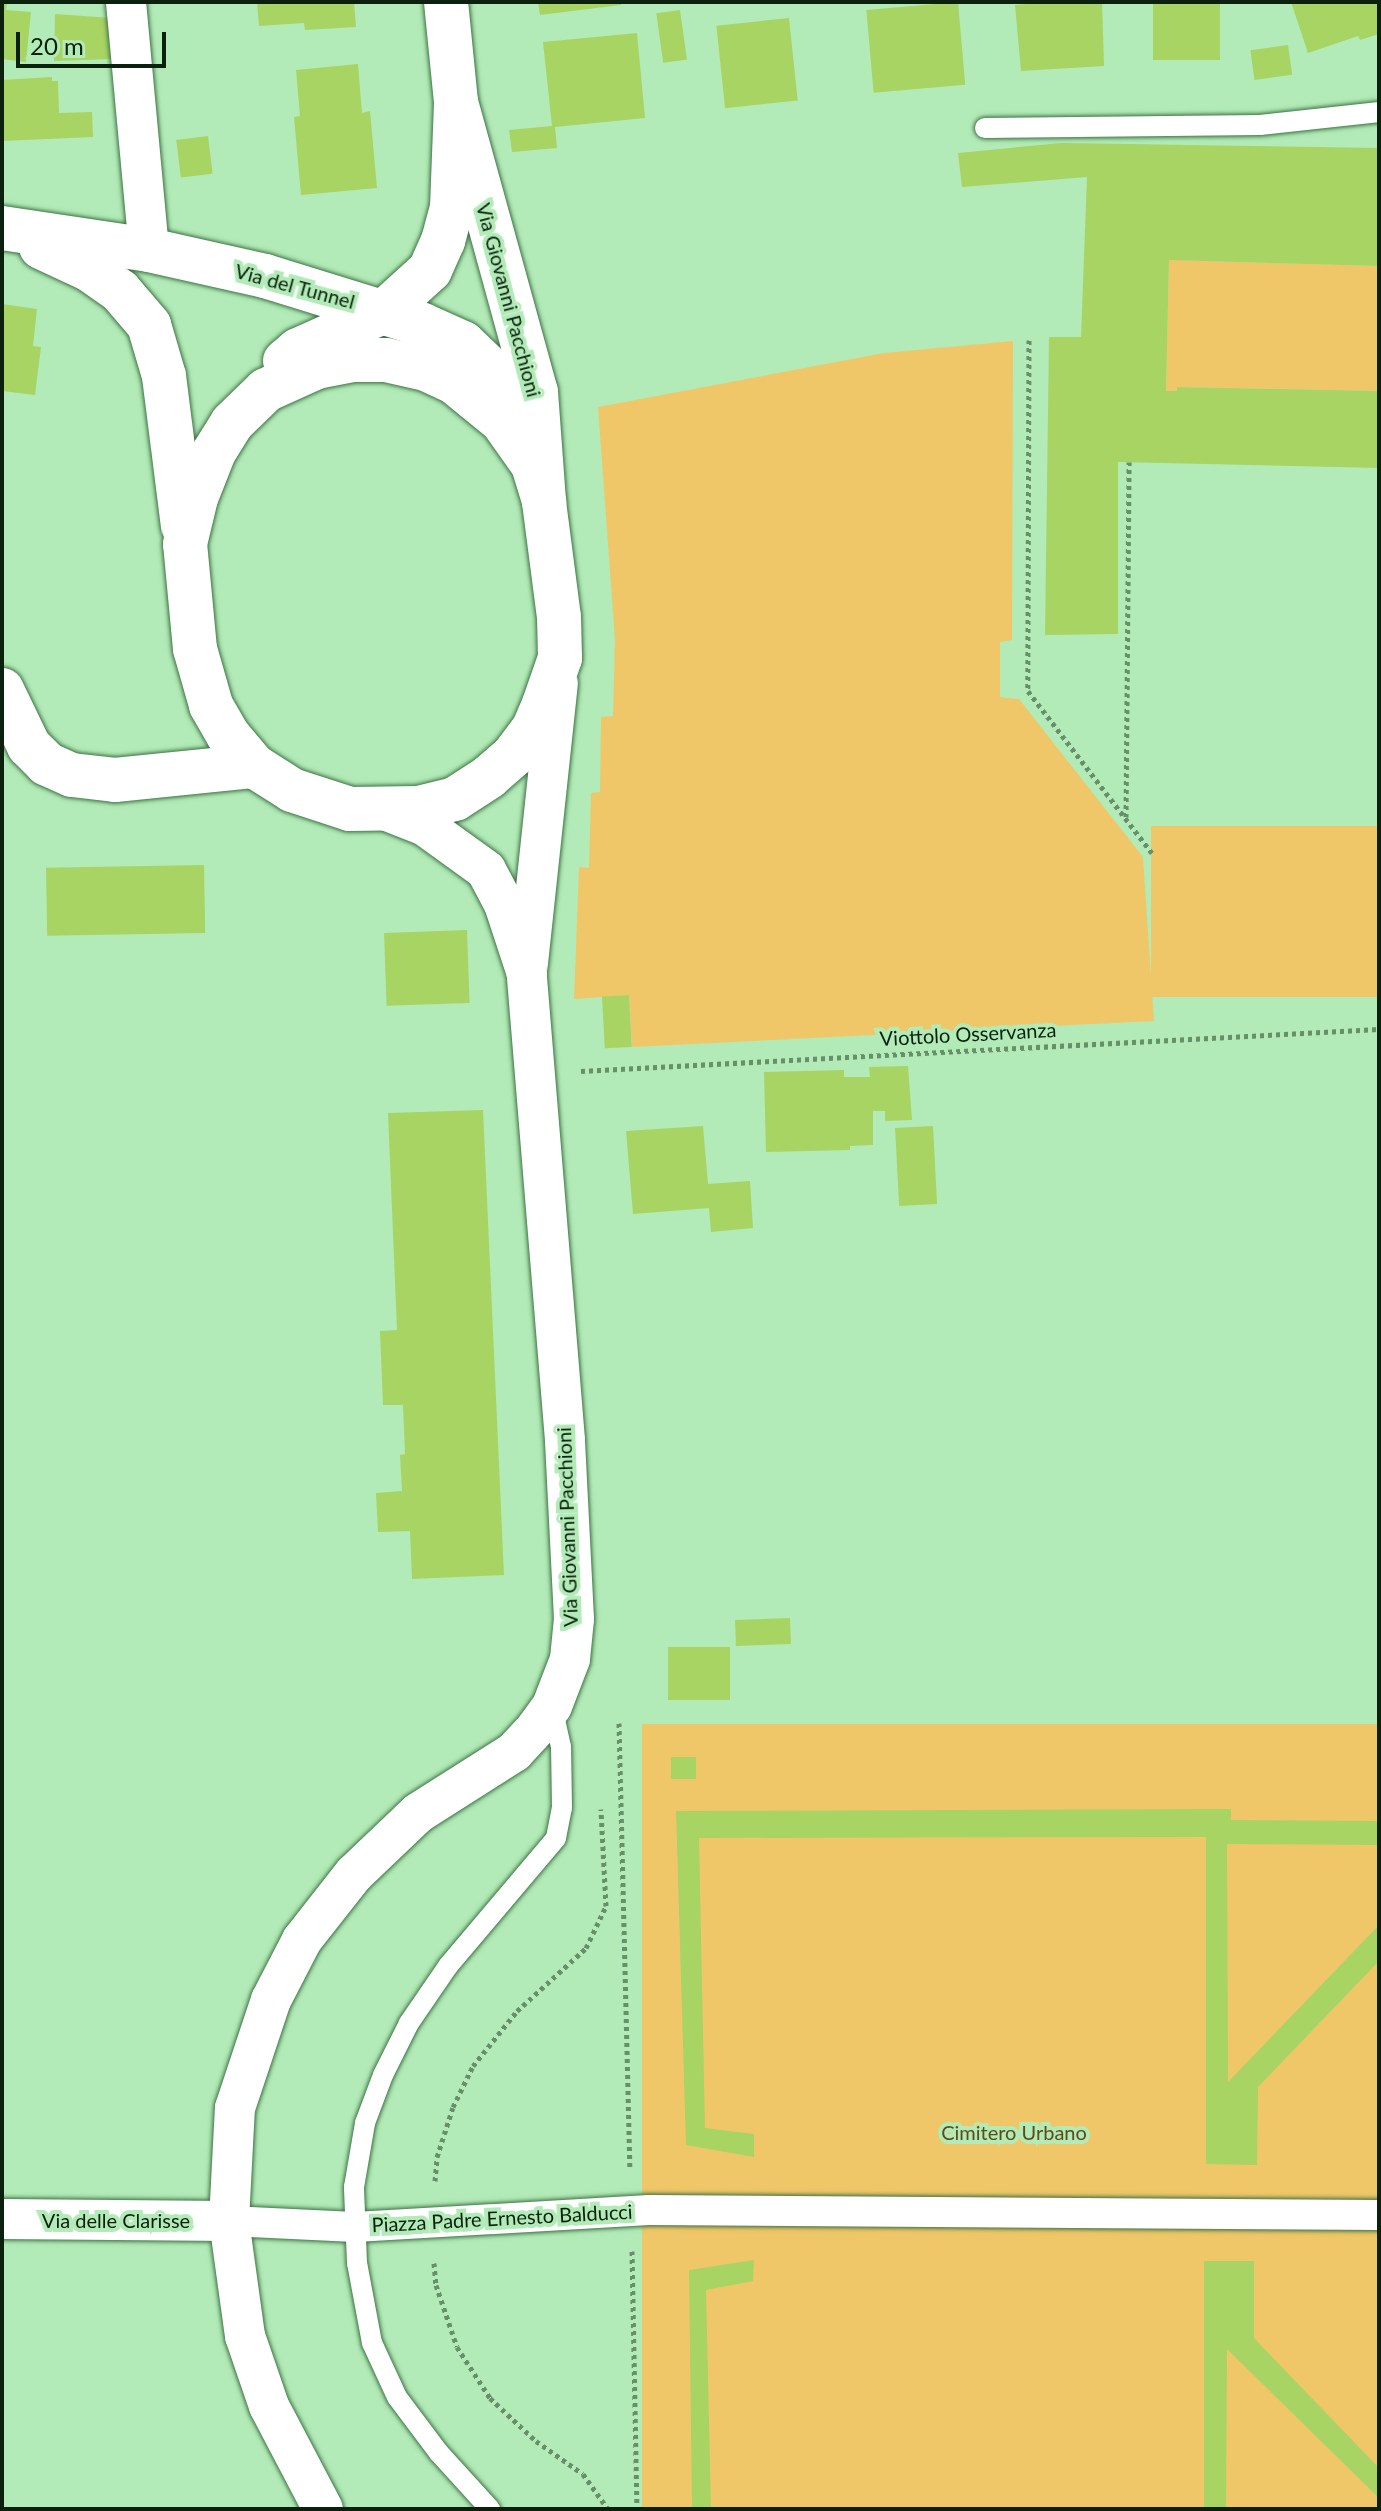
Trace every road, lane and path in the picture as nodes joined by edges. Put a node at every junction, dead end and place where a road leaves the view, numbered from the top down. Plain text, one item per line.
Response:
1 (126, 2) edge
2 (446, 2) edge
3 (456, 102) junction
4 (1379, 112) edge
5 (985, 128) dead end
6 (2, 229) edge
7 (149, 250) junction
8 (385, 311) junction
9 (1029, 340) dead end
10 (232, 423) junction
11 (519, 444) junction
12 (1129, 462) dead end
13 (544, 502) junction
14 (185, 544) junction
15 (560, 658) junction
16 (2, 690) edge
17 (254, 766) junction
18 (387, 811) junction
19 (1126, 818) junction
20 (1152, 853) dead end
21 (527, 974) junction
22 (1379, 1029) edge
23 (574, 1072) dead end
24 (552, 1706) junction
25 (619, 1723) dead end
26 (601, 1799) dead end
27 (640, 2210) junction
28 (1379, 2215) edge
29 (2, 2219) edge
30 (229, 2221) junction
31 (431, 2224) junction
32 (355, 2227) junction
33 (323, 2509) edge
34 (490, 2509) edge
35 (608, 2509) edge
36 (637, 2509) edge

1 - 7 street
2 - 3 street, Via Giovanni Pacchioni
3 - 8 street, Via Giovanni Pacchioni
3 - 13 street, Via Giovanni Pacchioni
4 - 5 lane
6 - 7 street, Via del Tunnel
6 - 14 street
7 - 8 street, Via del Tunnel
8 - 10 street, Via Giovanni Pacchioni
8 - 11 street, Via del Tunnel
9 - 19 path
10 - 11 street
10 - 14 street
11 - 13 street
12 - 19 path
13 - 15 street
14 - 17 street
15 - 18 street
15 - 21 street, Via Giovanni Pacchioni
16 - 17 street
17 - 18 street
18 - 21 street, Via Giovanni Pacchioni
19 - 20 path
21 - 24 street, Via Giovanni Pacchioni
22 - 23 path, Viottolo Osservanza
24 - 30 street, Via Giovanni Pacchioni
24 - 32 lane, Piazza Padre Ernesto Balducci
25 - 27 path
26 - 31 path
27 - 28 street, Piazza Padre Ernesto Balducci
27 - 31 street, Piazza Padre Ernesto Balducci
27 - 36 path
29 - 30 street, Via delle Clarisse
30 - 32 street, Piazza Padre Ernesto Balducci
30 - 33 street, Via Giovanni Pacchioni
31 - 32 street, Piazza Padre Ernesto Balducci
31 - 35 path
32 - 34 lane, Piazza Padre Ernesto Balducci

